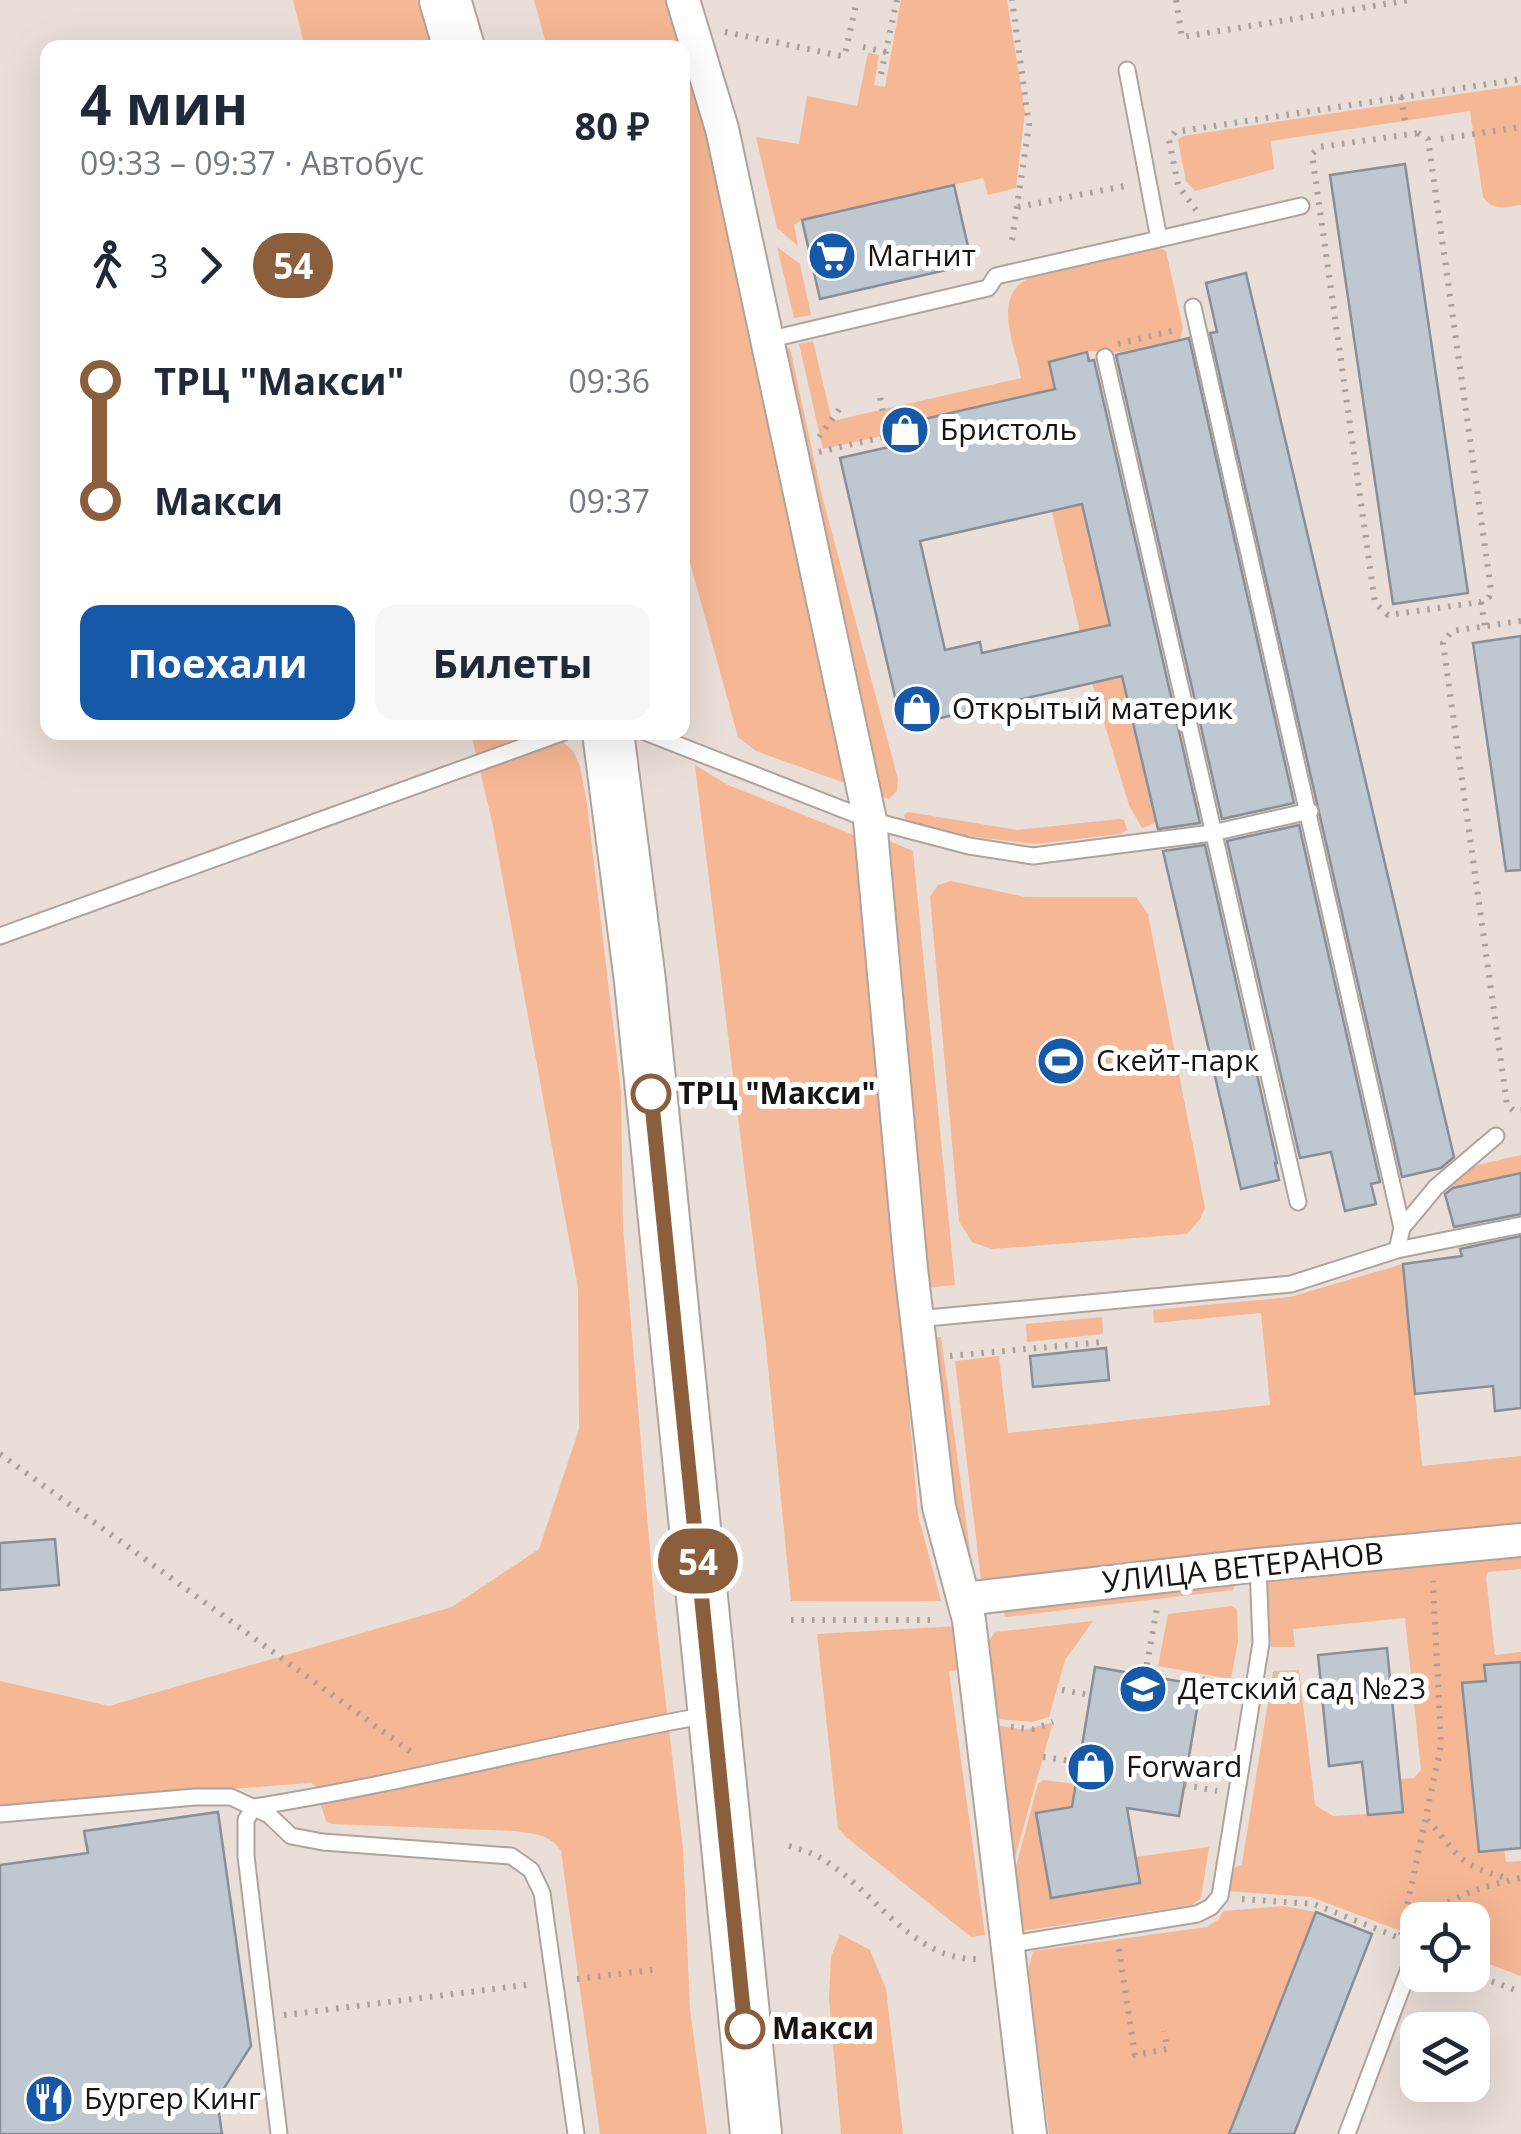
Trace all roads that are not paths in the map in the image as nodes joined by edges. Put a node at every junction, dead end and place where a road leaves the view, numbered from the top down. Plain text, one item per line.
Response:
1 (445, 0) edge
2 (684, 0) edge
3 (458, 40) edge
4 (1126, 70) dead end
5 (1300, 206) dead end
6 (1158, 239) junction
7 (1193, 307) dead end
8 (767, 340) junction
9 (1105, 357) road end
10 (542, 740) edge
11 (609, 740) edge
12 (665, 740) edge
13 (1310, 811) junction
14 (870, 820) junction
15 (1212, 833) junction
16 (0, 936) edge
17 (1496, 1136) dead end
18 (1298, 1202) dead end
19 (1521, 1224) edge
20 (1402, 1228) junction
21 (1397, 1250) junction
22 (916, 1319) junction
23 (1521, 1540) edge
24 (1258, 1564) junction
25 (952, 1609) junction
26 (712, 1714) junction
27 (254, 1807) junction
28 (0, 1814) edge
29 (1006, 1945) junction
30 (1400, 1992) edge
31 (280, 2134) edge
32 (576, 2134) edge
33 (756, 2134) edge
34 (1030, 2134) edge
35 (1347, 2134) edge

1 - 3 main road
2 - 8 street
4 - 6 lane
5 - 6 lane
6 - 8 lane
7 - 13 lane
8 - 14 street
9 - 15 lane
10 - 16 lane
11 - 26 main road
12 - 14 lane
13 - 15 lane
13 - 20 lane
14 - 15 lane
14 - 22 street
15 - 18 lane
17 - 20 lane
19 - 21 lane
20 - 21 lane
21 - 22 lane
22 - 25 street
23 - 24 street, УЛИЦА ВЕТЕРАНОВ
24 - 25 street, УЛИЦА ВЕТЕРАНОВ
24 - 29 lane
25 - 29 street
26 - 27 lane
26 - 33 main road
27 - 28 lane
27 - 31 lane
27 - 32 lane
29 - 34 street
30 - 35 lane

